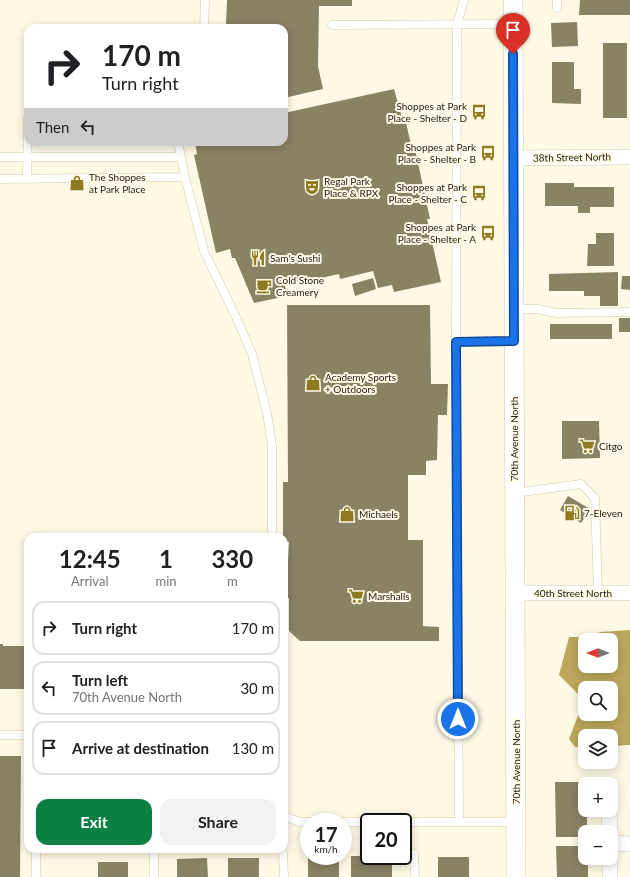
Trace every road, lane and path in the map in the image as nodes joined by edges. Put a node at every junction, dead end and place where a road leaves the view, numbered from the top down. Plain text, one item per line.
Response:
1 (205, 0) edge
2 (464, 0) edge
3 (513, 0) edge
4 (204, 24) edge
5 (457, 24) junction
6 (513, 24) junction
7 (332, 25) dead end
8 (28, 146) edge
9 (179, 146) edge
10 (0, 157) edge
11 (28, 157) junction
12 (181, 157) junction
13 (630, 157) edge
14 (514, 158) junction
15 (185, 176) junction
16 (27, 178) junction
17 (0, 179) edge
18 (514, 309) junction
19 (630, 312) edge
20 (514, 341) junction
21 (456, 342) junction
22 (515, 493) junction
23 (272, 533) edge
24 (515, 593) junction
25 (598, 593) junction
26 (630, 593) edge
27 (0, 735) edge
28 (24, 735) edge
29 (288, 818) edge
30 (300, 822) edge
31 (412, 822) edge
32 (459, 822) junction
33 (516, 822) junction
34 (618, 843) edge
35 (630, 844) edge
36 (36, 853) edge
37 (283, 853) dead end
38 (414, 854) dead end
39 (154, 855) dead end
40 (610, 865) edge
41 (36, 877) edge
42 (154, 877) edge
43 (284, 877) edge
44 (415, 877) edge
45 (516, 877) edge
46 (610, 877) edge

1 - 4 lane
2 - 5 lane
3 - 6 street, 70th Avenue North
5 - 6 lane
5 - 7 lane
5 - 21 lane
6 - 14 street, 70th Avenue North
8 - 11 lane
9 - 12 lane
10 - 11 lane
11 - 12 lane
11 - 16 lane
12 - 15 lane
13 - 14 street, 38th Street North
14 - 18 street, 70th Avenue North
15 - 16 lane
15 - 23 lane
16 - 17 lane
18 - 19 lane
18 - 20 street, 70th Avenue North
20 - 21 lane
20 - 22 street, 70th Avenue North
21 - 32 lane
22 - 24 street, 70th Avenue North
22 - 25 lane
24 - 25 street, 40th Street North
24 - 33 street, 70th Avenue North
25 - 26 street, 40th Street North
27 - 28 lane
29 - 30 lane
31 - 32 lane
32 - 33 lane
33 - 45 street, 70th Avenue North
34 - 35 street
36 - 41 lane
37 - 43 lane
38 - 44 lane
39 - 42 lane
40 - 46 street

